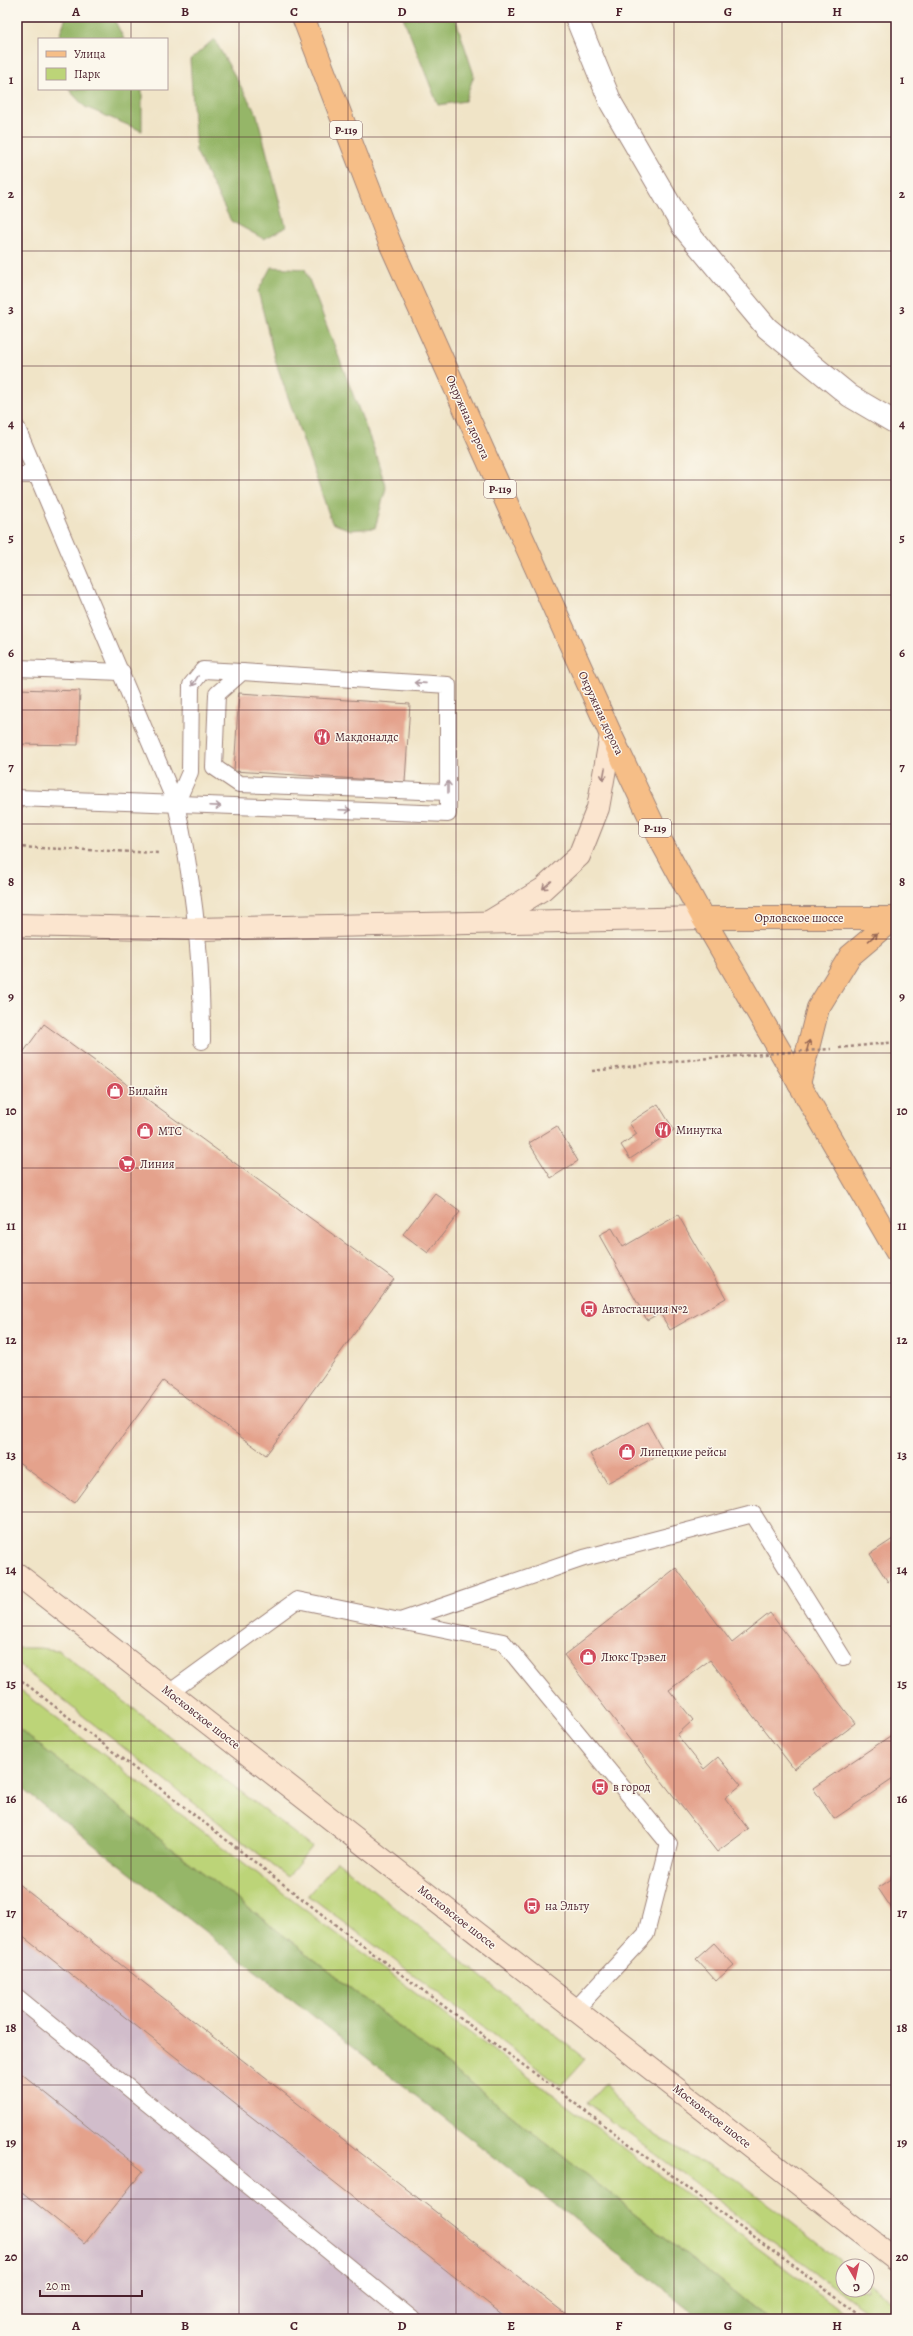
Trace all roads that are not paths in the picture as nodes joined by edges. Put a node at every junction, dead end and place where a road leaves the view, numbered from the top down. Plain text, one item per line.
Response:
1 (303, 17) edge
2 (576, 17) edge
3 (896, 424) edge
4 (17, 428) edge
5 (17, 474) edge
6 (37, 476) junction
7 (17, 668) edge
8 (122, 672) junction
9 (242, 672) junction
10 (611, 735) junction
11 (448, 792) junction
12 (17, 798) edge
13 (176, 804) junction
14 (703, 918) junction
15 (895, 918) edge
16 (488, 922) junction
17 (17, 925) edge
18 (197, 929) junction
19 (202, 1041) dead end
20 (799, 1084) junction
21 (896, 1251) edge
22 (17, 1574) edge
23 (399, 1621) junction
24 (843, 1658) dead end
25 (170, 1693) junction
26 (17, 1997) edge
27 (575, 2010) junction
28 (896, 2260) edge
29 (412, 2319) edge

1 - 10 main road, Окружная дорога / Р-119
2 - 3 street
4 - 6 lane
5 - 6 lane
6 - 8 lane
7 - 8 lane
8 - 13 lane
11 -> 9 lane
9 - 11 lane
9 -> 13 lane
10 - 14 main road, Окружная дорога / Р-119
10 -> 16 street
13 -> 11 lane
12 - 13 lane
13 - 18 lane
14 - 15 main road, Орловское шоссе
14 - 16 street
14 - 20 main road, Окружная дорога
20 -> 15 main road
16 - 18 street
17 - 18 street
18 - 19 lane
20 - 21 main road, Окружная дорога
22 - 25 street, Московское шоссе
23 - 24 lane
23 - 25 lane
23 - 27 lane
25 - 27 street, Московское шоссе
26 - 29 lane
27 - 28 street, Московское шоссе

